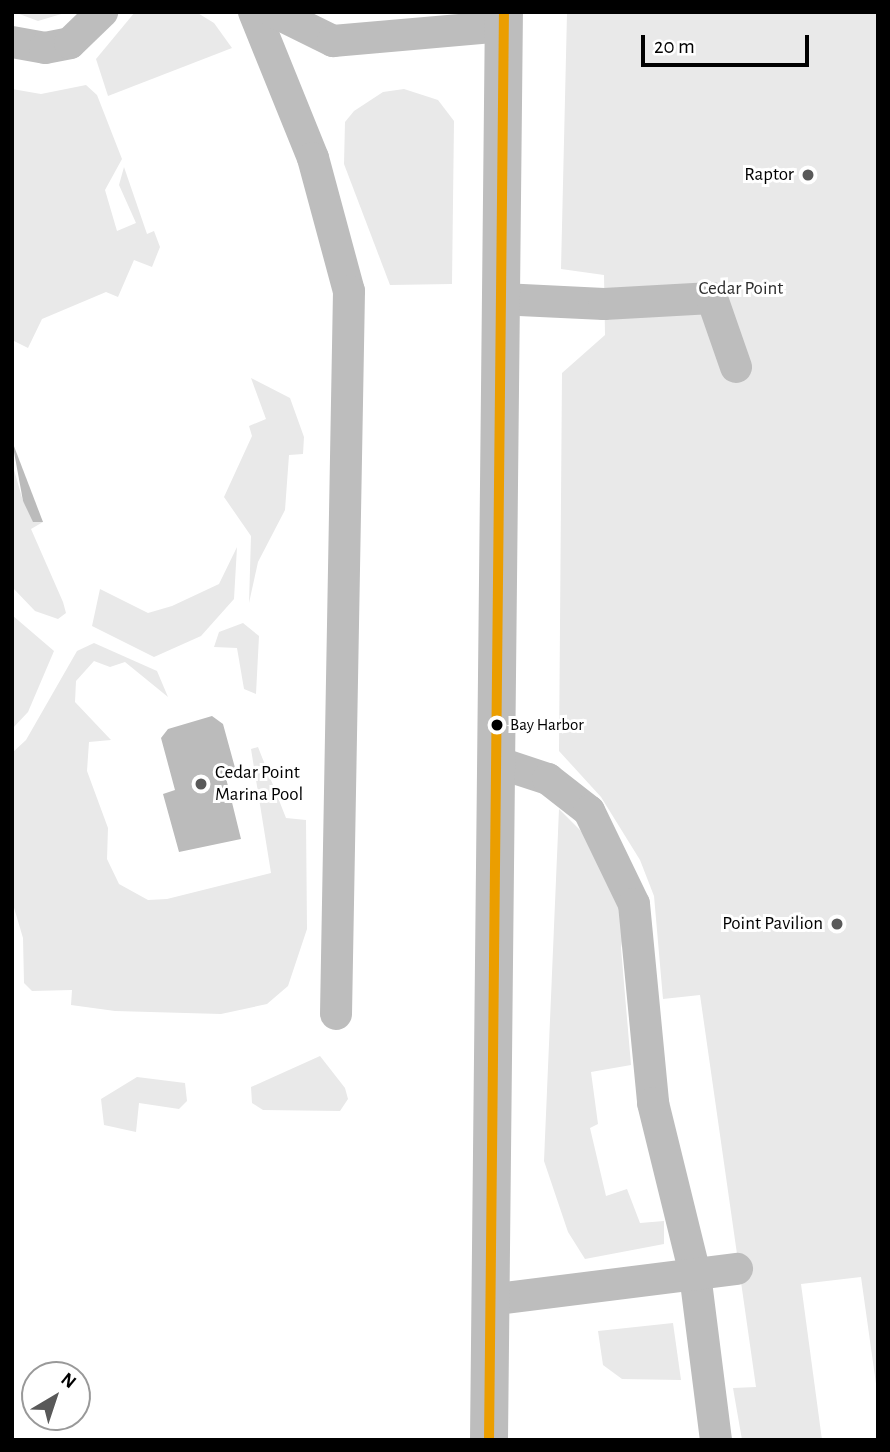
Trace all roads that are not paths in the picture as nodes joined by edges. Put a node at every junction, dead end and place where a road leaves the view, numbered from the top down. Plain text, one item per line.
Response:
1 (102, 12) edge
2 (254, 12) edge
3 (274, 12) edge
4 (503, 19) edge
5 (12, 42) edge
6 (500, 299) junction
7 (736, 367) dead end
8 (496, 762) junction
9 (336, 1014) dead end
10 (737, 1269) dead end
11 (695, 1274) junction
12 (490, 1300) junction
13 (489, 1440) edge
14 (716, 1440) edge

1 - 5 lane
2 - 9 lane
3 - 4 lane
4 - 6 street
6 - 7 lane
6 - 8 street
8 - 11 lane
8 - 12 street
10 - 11 lane
11 - 12 lane
11 - 14 lane
12 - 13 street

